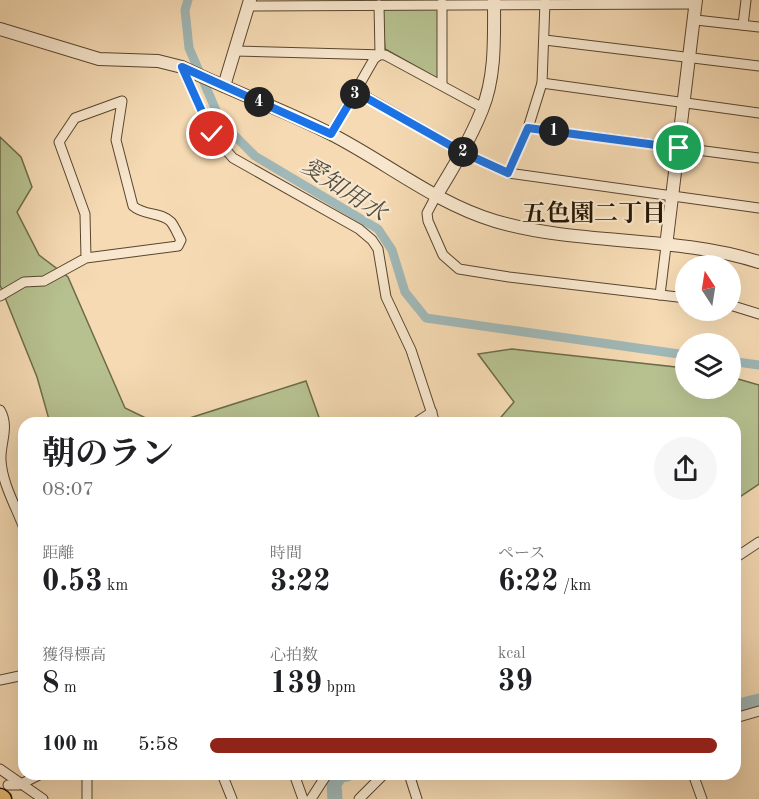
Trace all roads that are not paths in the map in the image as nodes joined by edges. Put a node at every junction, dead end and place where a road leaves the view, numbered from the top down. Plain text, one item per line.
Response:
1 (746, 0) edge
2 (696, 2) edge
3 (249, 3) edge
4 (442, 3) edge
5 (494, 3) edge
6 (544, 3) edge
7 (379, 5) junction
8 (696, 20) junction
9 (743, 25) junction
10 (759, 27) edge
11 (0, 29) edge
12 (545, 40) junction
13 (234, 51) junction
14 (380, 54) junction
15 (691, 58) junction
16 (759, 66) edge
17 (183, 68) junction
18 (542, 83) junction
19 (442, 84) junction
20 (224, 86) junction
21 (356, 92) junction
22 (684, 105) junction
23 (483, 108) junction
24 (759, 113) edge
25 (528, 128) junction
26 (331, 134) junction
27 (679, 148) junction
28 (462, 152) junction
29 (759, 158) edge
30 (508, 173) junction
31 (673, 195) junction
32 (436, 196) junction
33 (759, 208) edge
34 (666, 246) junction
35 (86, 258) junction
36 (759, 262) edge
37 (660, 295) junction
38 (0, 296) edge
39 (675, 297) edge
40 (741, 308) edge
41 (759, 314) edge
42 (0, 410) edge
43 (432, 412) junction
44 (424, 417) edge
45 (433, 417) edge
46 (0, 460) edge
47 (18, 513) edge
48 (759, 542) edge
49 (741, 554) edge
50 (18, 676) edge
51 (0, 680) edge
52 (759, 711) edge
53 (741, 716) edge
54 (0, 769) edge
55 (29, 780) edge
56 (87, 780) edge
57 (224, 780) edge
58 (296, 780) edge
59 (323, 780) edge
60 (378, 780) edge
61 (411, 780) edge
62 (695, 780) edge
63 (19, 785) junction
64 (4, 794) edge
65 (43, 799) edge
66 (87, 799) edge
67 (232, 799) edge
68 (303, 799) edge
69 (311, 799) edge
70 (359, 799) edge
71 (417, 799) edge
72 (702, 799) edge

1 - 9 street
2 - 6 street
2 - 8 street
3 - 7 street
3 - 13 street
4 - 5 street
4 - 7 street
4 - 19 street
5 - 6 street
5 - 23 street
6 - 12 street
7 - 14 street
8 - 9 street
8 - 15 street
9 - 10 street
11 - 17 street
12 - 15 street
12 - 18 street
13 - 14 street
13 - 20 street
14 - 19 street
14 - 21 street
15 - 16 street
15 - 22 street
17 - 20 street
17 - 43 street
18 - 22 street
18 - 25 street
19 - 23 street
20 - 26 street
21 - 26 street
21 - 28 street
22 - 24 street
22 - 27 street
23 - 28 street
25 - 27 street
25 - 30 street
26 - 32 street
27 - 29 street
27 - 31 street
28 - 30 street
28 - 32 street
30 - 31 street
31 - 33 street
31 - 34 street
32 - 34 street
32 - 37 street
34 - 36 street
34 - 37 street
35 - 35 street
35 - 38 street
37 - 39 street
40 - 41 street
42 - 46 street
43 - 44 street
43 - 45 street
46 - 47 street
48 - 49 street
50 - 51 street
52 - 53 street
54 - 63 street
55 - 63 street
56 - 66 street
57 - 67 street
58 - 68 street
59 - 69 street
60 - 70 street
61 - 71 street
62 - 72 street
63 - 64 street
63 - 65 street

